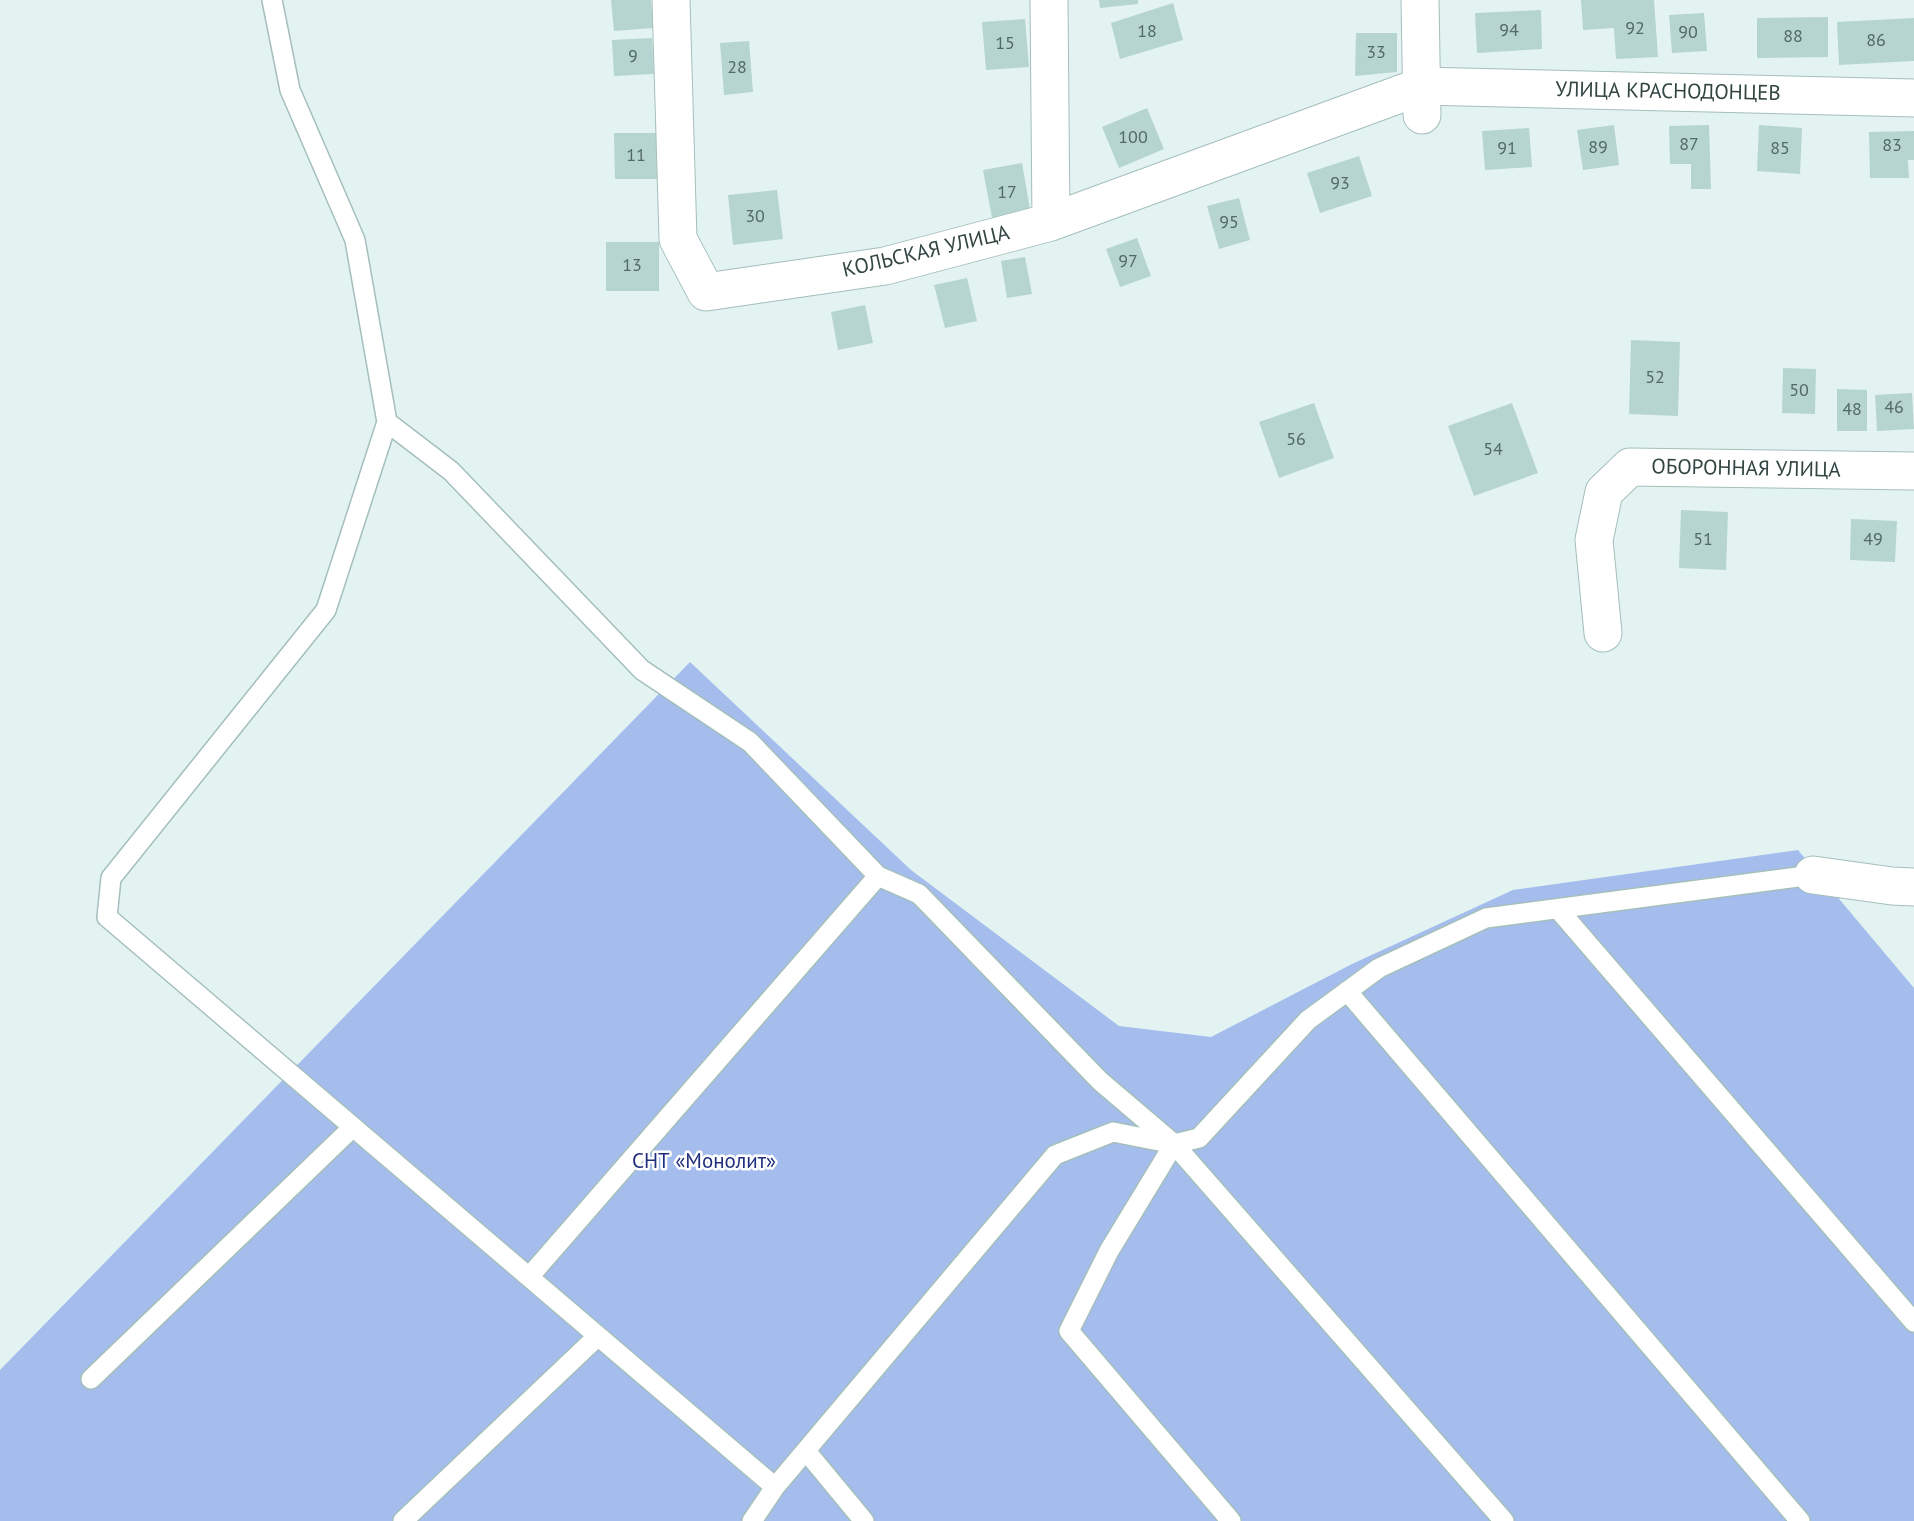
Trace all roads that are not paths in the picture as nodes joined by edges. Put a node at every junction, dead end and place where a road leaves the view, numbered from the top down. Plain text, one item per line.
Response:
1 (272, 0) edge
2 (671, 0) edge
3 (1049, 0) edge
4 (1420, 0) edge
5 (1914, 98) edge
6 (1422, 101) junction
7 (1051, 222) junction
8 (387, 422) junction
9 (1914, 471) edge
10 (1603, 633) dead end
11 (1812, 875) joint
12 (878, 876) junction
13 (1914, 887) edge
14 (1558, 909) junction
15 (1347, 991) junction
16 (353, 1127) junction
17 (1174, 1144) junction
18 (529, 1277) junction
19 (1914, 1322) edge
20 (598, 1336) junction
21 (91, 1379) dead end
22 (806, 1451) junction
23 (775, 1487) junction
24 (403, 1521) edge
25 (751, 1521) edge
26 (864, 1521) edge
27 (1231, 1521) edge
28 (1504, 1521) edge
29 (1800, 1521) edge

1 - 8 lane
2 - 7 street, КОЛЬСКАЯ УЛИЦА
3 - 7 street
4 - 6 street
5 - 6 street, УЛИЦА КРАСНОДОНЦЕВ
6 - 7 street, КОЛЬСКАЯ УЛИЦА
8 - 12 lane
8 - 16 lane
9 - 10 street, ОБОРОННАЯ УЛИЦА
11 - 13 street
11 - 14 lane
12 - 17 lane
12 - 18 lane
14 - 15 lane
14 - 19 lane
15 - 17 lane
15 - 29 lane
16 - 18 lane
16 - 21 lane
17 - 22 lane
17 - 27 lane
17 - 28 lane
18 - 20 lane
20 - 23 lane
20 - 24 lane
22 - 23 lane
22 - 26 lane
23 - 25 lane

